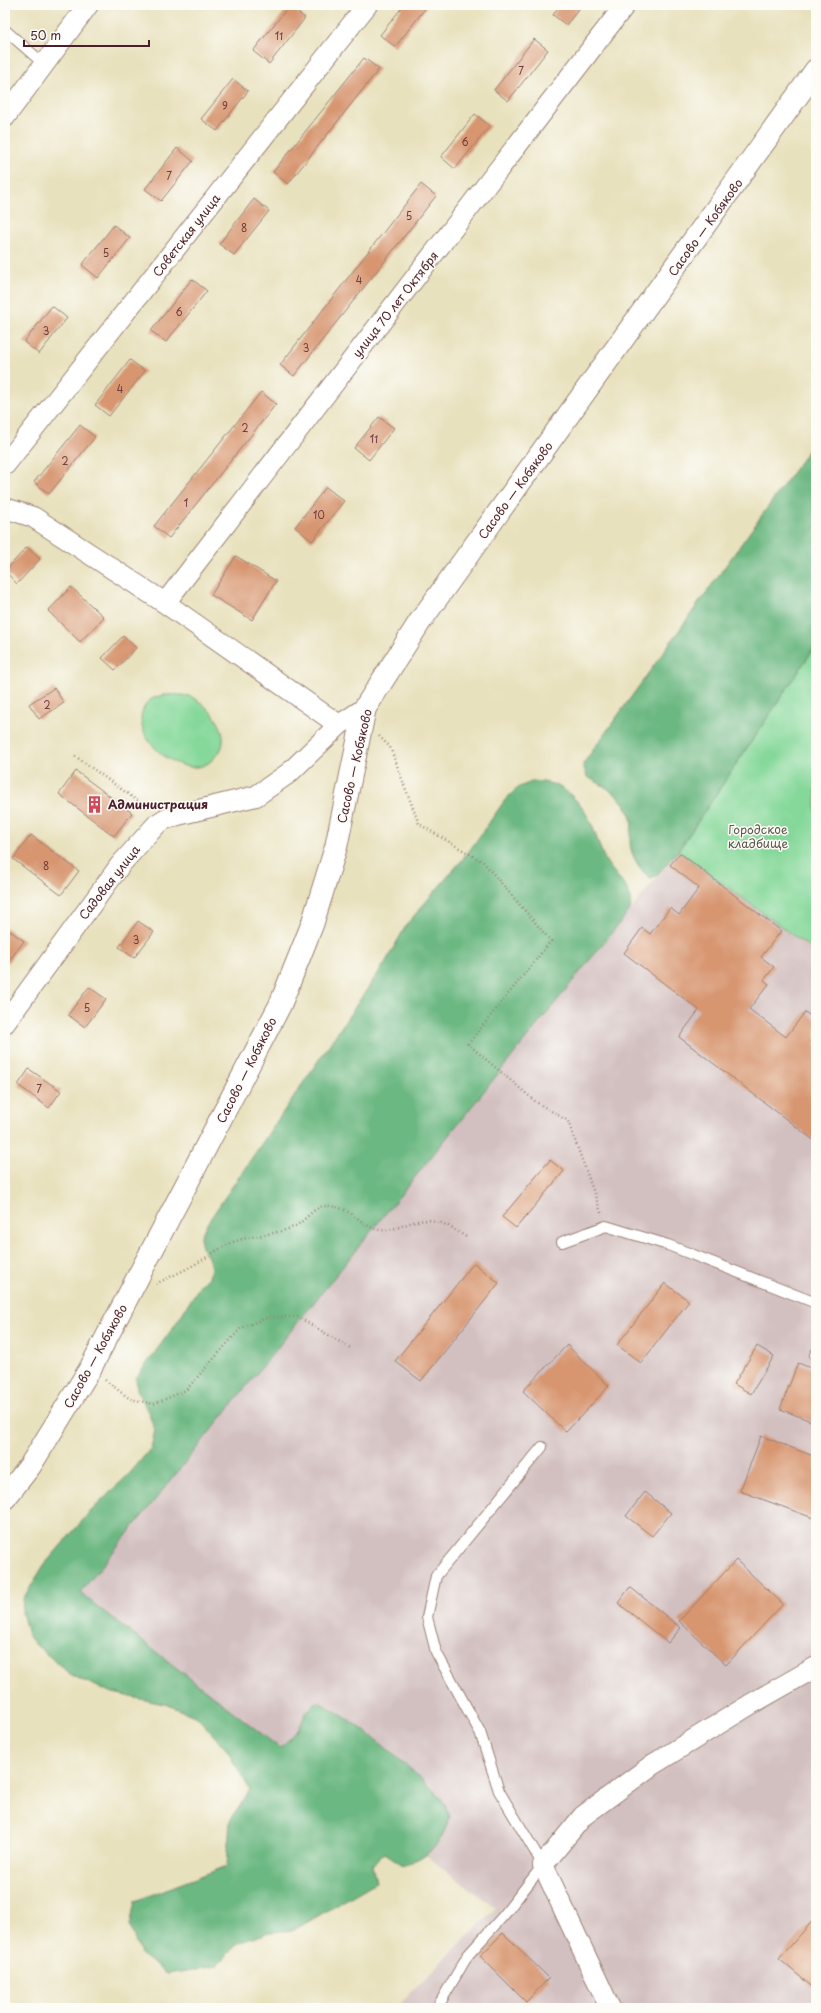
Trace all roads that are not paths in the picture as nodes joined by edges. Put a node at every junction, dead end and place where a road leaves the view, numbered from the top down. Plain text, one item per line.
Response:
1 (88, 5) edge
2 (366, 5) edge
3 (626, 5) edge
4 (5, 30) edge
5 (44, 64) junction
6 (816, 70) edge
7 (5, 117) edge
8 (5, 465) edge
9 (5, 508) edge
10 (165, 604) junction
11 (364, 714) junction
12 (339, 725) junction
13 (5, 1023) edge
14 (562, 1242) dead end
15 (816, 1303) edge
16 (542, 1447) dead end
17 (5, 1498) edge
18 (816, 1667) edge
19 (543, 1865) junction
20 (437, 2008) edge
21 (610, 2008) edge

1 - 5 street
2 - 8 street, Советская улица
3 - 10 street, улица 70 лет Октября
4 - 5 lane
5 - 7 street
6 - 11 street, Сасово — Кобяково
9 - 10 street
10 - 12 street
11 - 12 street, Садовая улица
11 - 17 street, Сасово — Кобяково
12 - 13 street, Садовая улица
14 - 15 lane
16 - 19 lane
18 - 19 street
19 - 20 lane
19 - 21 street

